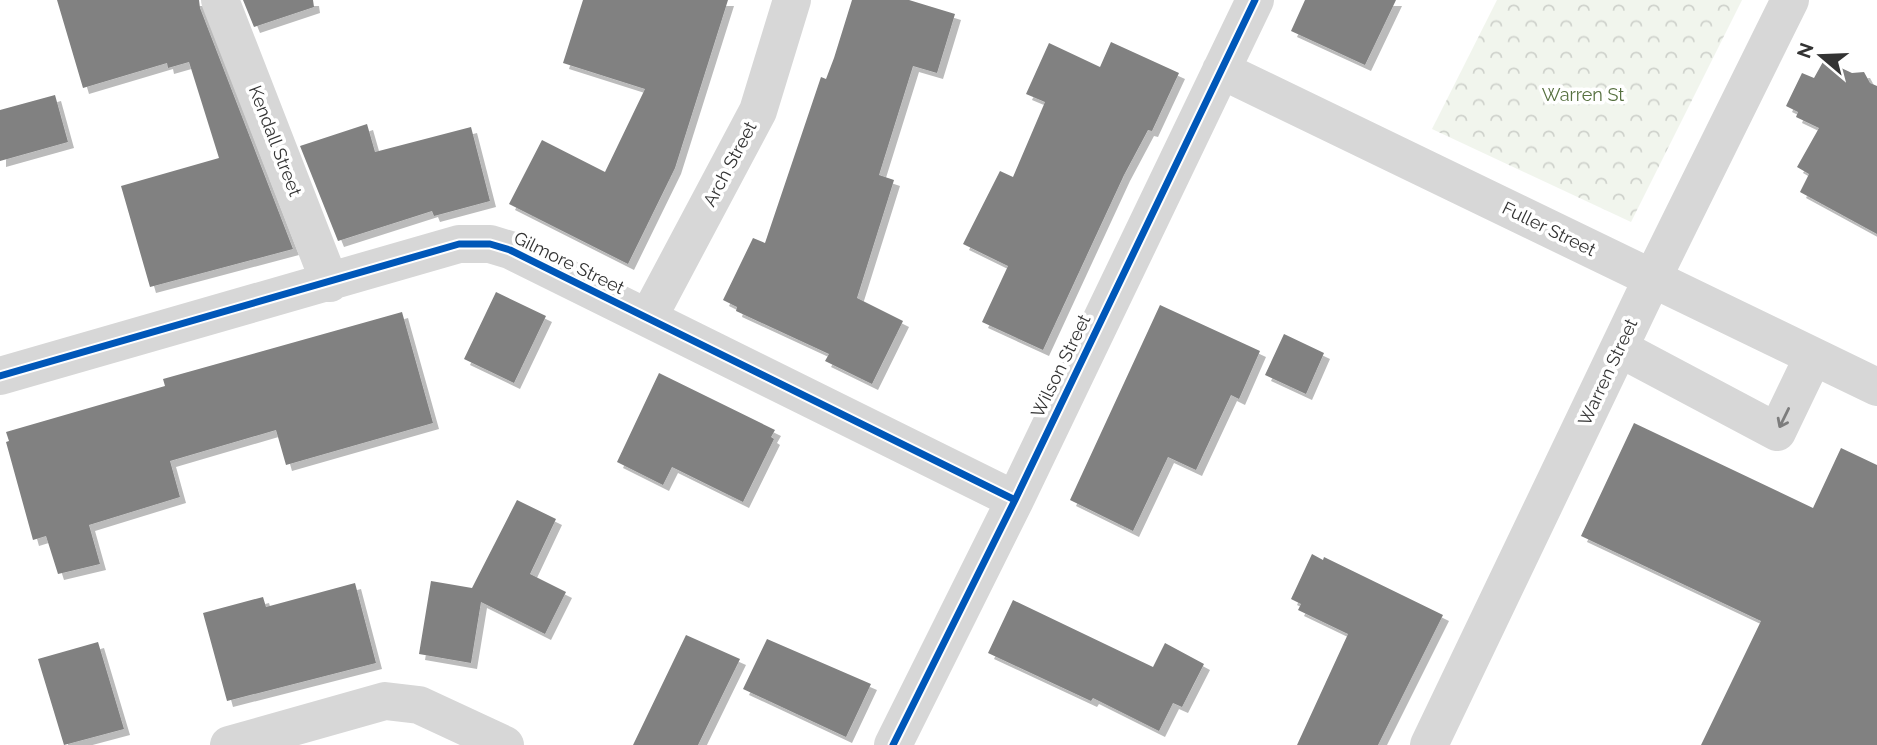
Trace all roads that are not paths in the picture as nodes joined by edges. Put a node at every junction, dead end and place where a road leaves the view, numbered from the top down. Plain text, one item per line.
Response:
1 (220, 0) edge
2 (792, 0) edge
3 (1255, 0) edge
4 (1790, 0) edge
5 (1221, 70) junction
6 (1652, 279) junction
7 (330, 283) junction
8 (648, 318) junction
9 (1619, 348) junction
10 (1813, 357) junction
11 (0, 376) edge
12 (1877, 387) edge
13 (1015, 500) junction
14 (229, 745) edge
15 (505, 745) edge
16 (893, 745) edge
17 (1429, 745) edge

1 - 7 street, Kendall Street
2 - 8 street, Arch Street
3 - 5 street, Wilson Street
4 - 6 street, Warren Street
5 - 6 street, Fuller Street
5 - 13 street, Wilson Street
6 - 9 street, Warren Street
6 - 10 street, Fuller Street
7 - 8 street, Gilmore Street
7 - 11 street, Gilmore Street
8 - 13 street, Gilmore Street
10 -> 9 street
9 - 17 street, Warren Street
10 - 12 street, Fuller Street
13 - 16 street, Wilson Street
14 - 15 street

